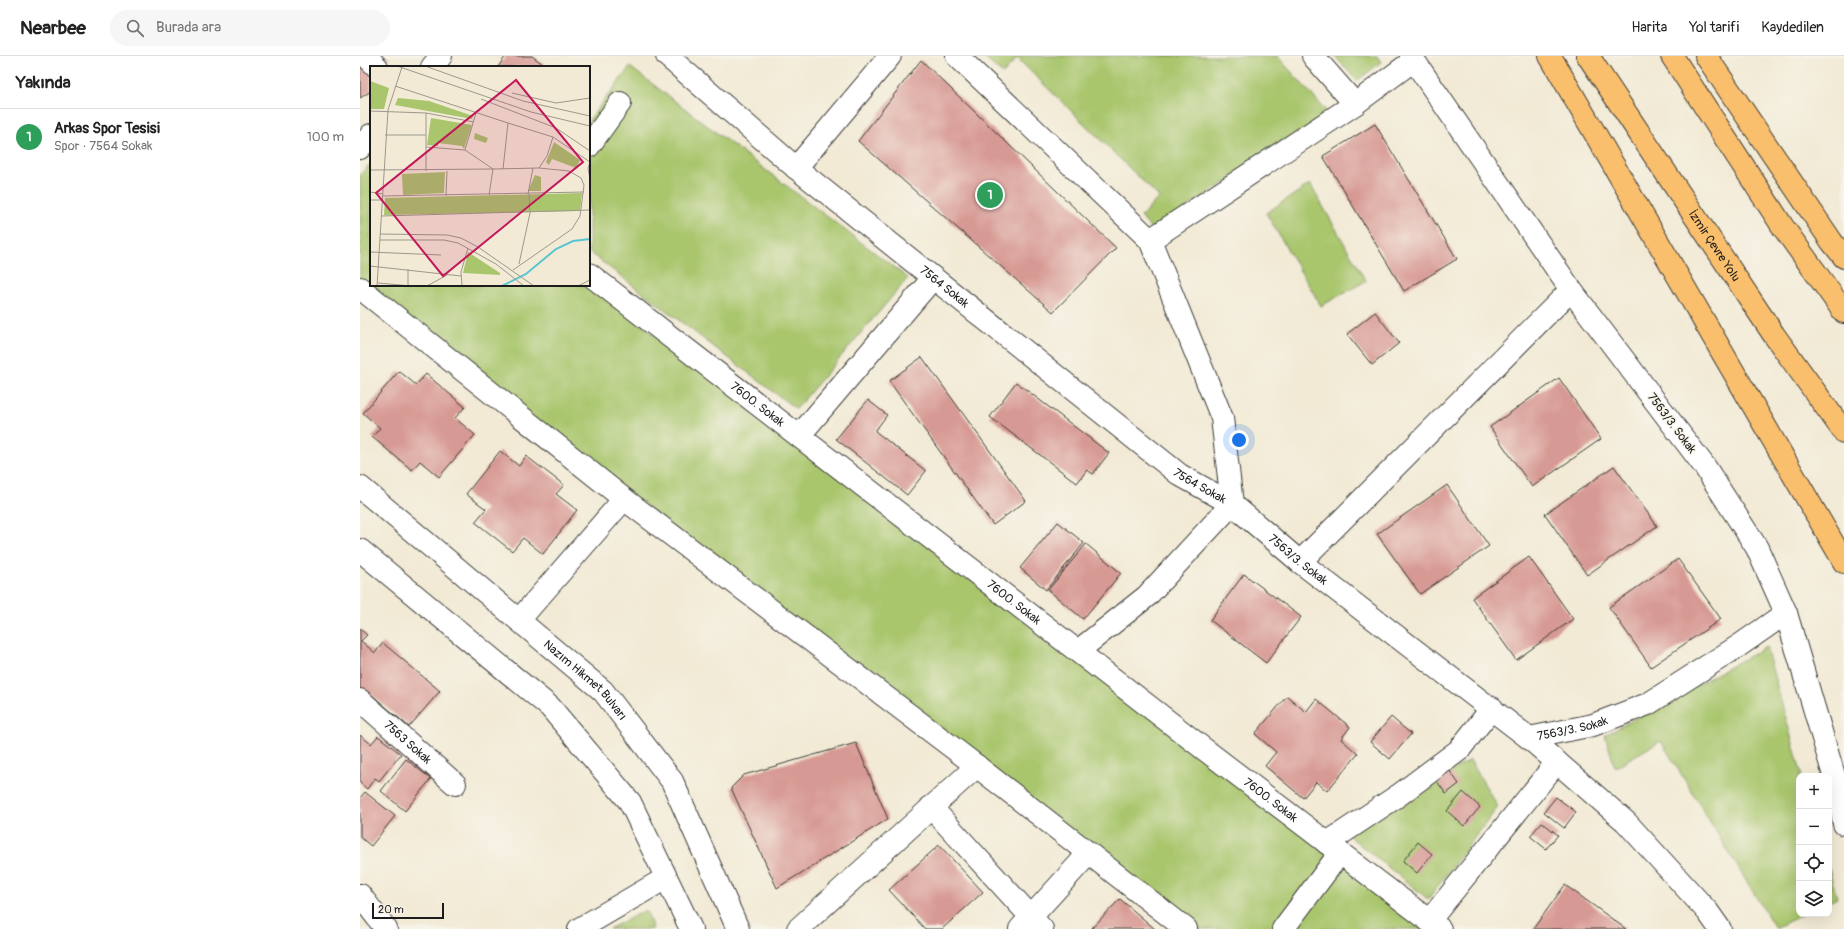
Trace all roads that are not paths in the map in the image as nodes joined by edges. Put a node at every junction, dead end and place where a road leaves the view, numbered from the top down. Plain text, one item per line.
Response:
1 (366, 56) edge
2 (441, 56) edge
3 (667, 56) edge
4 (890, 56) edge
5 (957, 56) edge
6 (1313, 56) edge
7 (1550, 56) edge
8 (1588, 56) edge
9 (1672, 56) edge
10 (1706, 56) edge
11 (1413, 58) edge
12 (376, 66) edge
13 (433, 66) edge
14 (620, 103) dead end
15 (1354, 104) junction
16 (360, 124) edge
17 (370, 133) edge
18 (370, 135) edge
19 (590, 145) edge
20 (360, 148) edge
21 (796, 168) junction
22 (1150, 240) junction
23 (1844, 257) edge
24 (590, 275) edge
25 (933, 278) junction
26 (360, 288) edge
27 (1571, 290) junction
28 (1844, 312) edge
29 (1844, 432) edge
30 (799, 436) junction
31 (360, 487) edge
32 (624, 499) junction
33 (1232, 504) junction
34 (360, 550) edge
35 (1300, 562) junction
36 (1844, 562) edge
37 (1786, 613) junction
38 (519, 620) junction
39 (1078, 651) junction
40 (360, 700) edge
41 (1492, 708) junction
42 (1528, 738) junction
43 (1557, 762) junction
44 (977, 766) junction
45 (455, 784) dead end
46 (931, 807) junction
47 (1844, 824) edge
48 (1334, 848) junction
49 (1089, 853) junction
50 (666, 878) junction
51 (360, 895) edge
52 (1031, 925) edge
53 (1435, 925) edge
54 (386, 929) edge
55 (579, 929) edge
56 (691, 929) edge
57 (738, 929) edge
58 (798, 929) edge
59 (1186, 929) edge
60 (1283, 929) edge
61 (1720, 929) edge

1 - 12 street
2 - 13 street
3 - 21 street, 7564 Sokak
4 - 21 street
5 - 22 street
6 - 15 street
7 - 36 highway
8 - 29 highway, İzmir Çevre Yolu
9 - 28 highway
10 - 23 highway
11 - 15 street
11 - 27 street, 7563/3. Sokak
14 - 19 street
15 - 22 street
16 - 17 street
18 - 20 street
21 - 25 street, 7564 Sokak
22 - 33 street
24 - 30 street, 7600. Sokak
25 - 30 street
25 - 33 street, 7564 Sokak
26 - 32 street
27 - 35 street
27 - 37 street, 7563/3. Sokak
30 - 39 street, 7600. Sokak
31 - 38 street, Nazım Hikmet Bulvarı
32 - 38 street
32 - 44 street
33 - 35 street, 7563/3. Sokak
33 - 39 street
34 - 50 street
35 - 41 street, 7563/3. Sokak
37 - 42 street, 7563/3. Sokak
37 - 47 street
38 - 57 street, Nazım Hikmet Bulvarı
39 - 48 street, 7600. Sokak
40 - 45 street, 7563 Sokak
41 - 42 street, 7563/3. Sokak
41 - 48 street
42 - 43 street
43 - 53 street
43 - 61 street
44 - 46 street
44 - 49 street
46 - 52 street
46 - 58 street
48 - 53 street, 7600. Sokak
48 - 60 street
49 - 52 street
49 - 59 street
50 - 55 street
50 - 56 street
51 - 54 street

